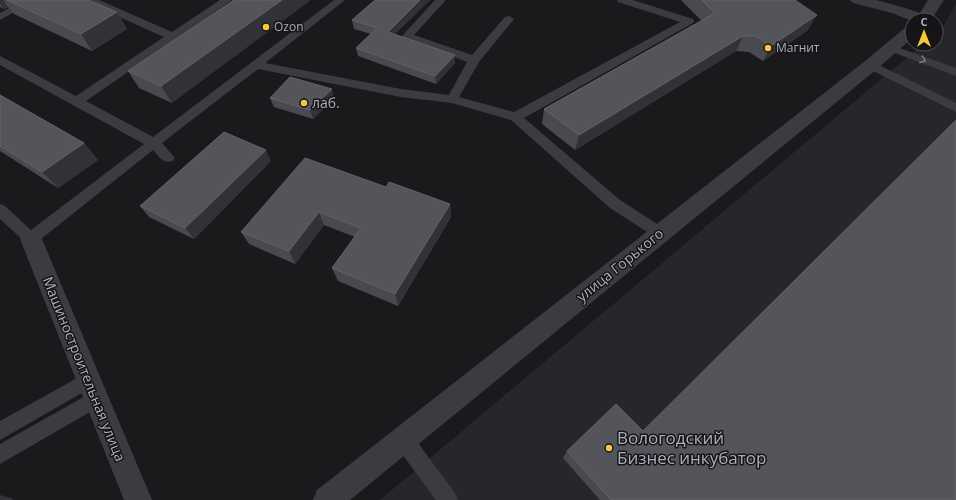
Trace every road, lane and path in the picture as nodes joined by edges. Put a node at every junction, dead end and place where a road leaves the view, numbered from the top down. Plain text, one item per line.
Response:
1 (31, 0) edge
2 (90, 0) edge
3 (227, 0) edge
4 (340, 0) edge
5 (441, 0) edge
6 (622, 0) edge
7 (858, 0) edge
8 (936, 0) edge
9 (928, 12) edge
10 (904, 13) edge
11 (0, 17) edge
12 (509, 20) dead end
13 (173, 36) junction
14 (904, 37) edge
15 (891, 48) junction
16 (0, 60) edge
17 (474, 60) junction
18 (255, 64) junction
19 (870, 64) junction
20 (956, 72) edge
21 (452, 99) junction
22 (77, 102) junction
23 (956, 108) edge
24 (515, 117) junction
25 (154, 143) junction
26 (168, 158) dead end
27 (0, 210) edge
28 (660, 233) junction
29 (31, 239) junction
30 (92, 390) junction
31 (0, 431) edge
32 (404, 439) junction
33 (0, 455) edge
34 (138, 500) edge
35 (327, 500) edge
36 (448, 500) edge

1 - 11 lane
2 - 13 lane
3 - 13 lane
4 - 18 lane
5 - 17 lane
6 - 24 lane
7 - 10 street
8 - 9 street
12 - 17 lane
13 - 22 lane
14 - 15 street, улица Горького
15 - 19 street, улица Горького
15 -> 20 lane
16 - 22 lane
17 - 21 lane
18 - 21 lane
18 - 25 lane
19 - 23 lane
19 - 28 street, улица Горького
21 - 24 lane
22 - 25 lane
24 - 28 lane
25 - 26 lane
25 - 29 lane
27 - 29 lane
28 - 32 street, улица Горького
29 - 30 street, Машиностроительная улица
30 - 31 lane
30 - 33 lane
30 - 34 street, Машиностроительная улица
32 - 35 street, улица Горького
32 - 36 lane

